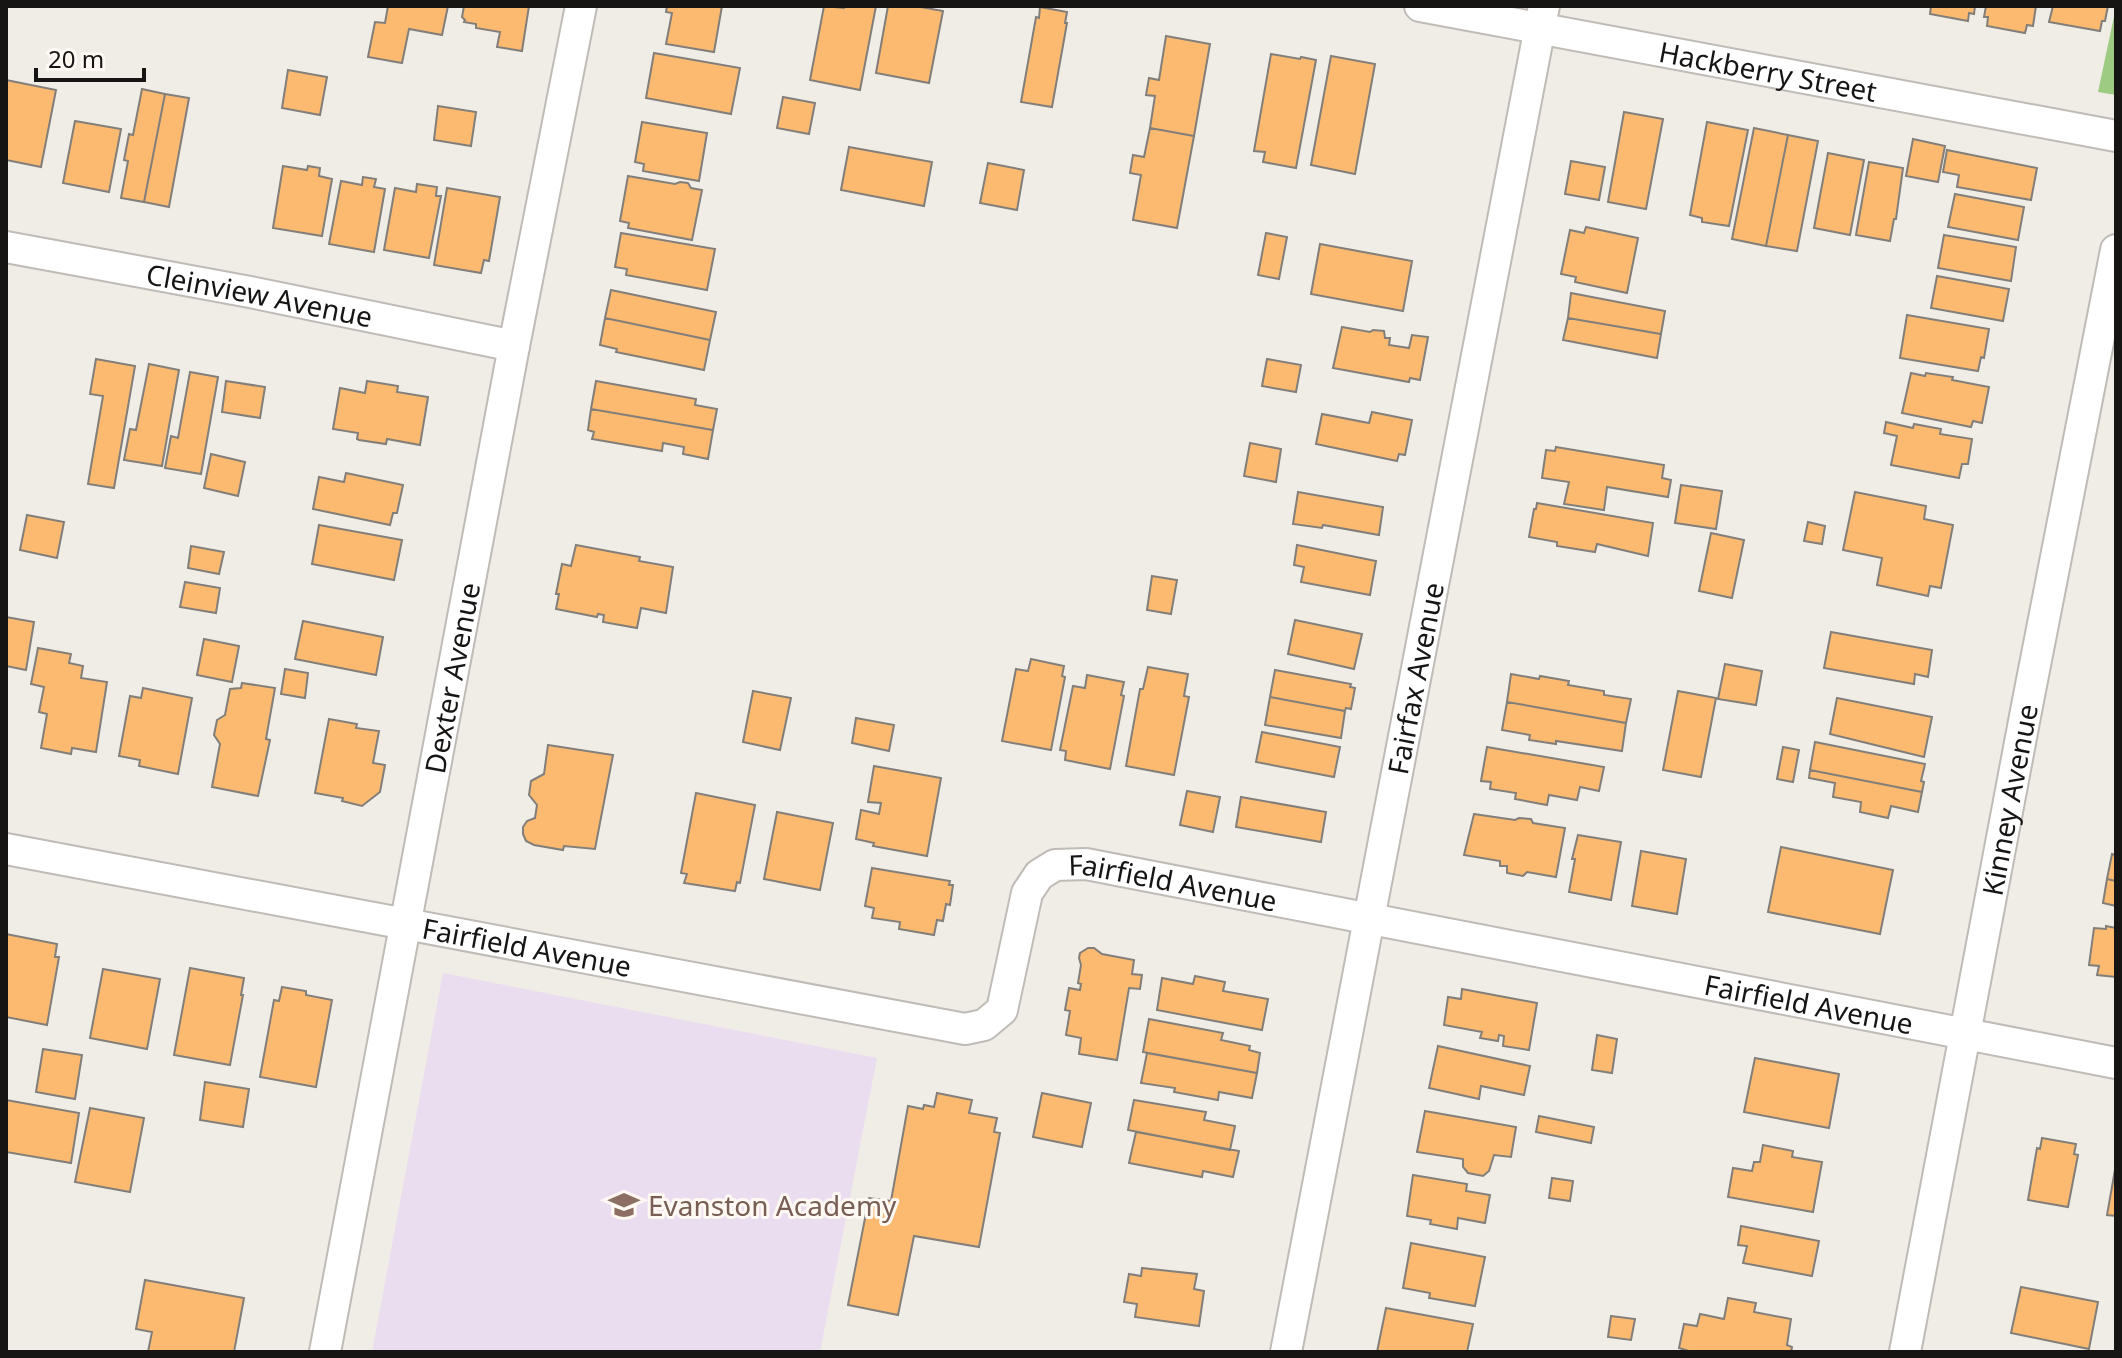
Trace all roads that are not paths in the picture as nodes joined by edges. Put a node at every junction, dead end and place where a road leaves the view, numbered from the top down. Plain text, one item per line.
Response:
1 (581, 6) edge
2 (1420, 6) edge
3 (1542, 17) edge
4 (2116, 136) edge
5 (6, 247) edge
6 (2116, 250) edge
7 (514, 346) junction
8 (6, 849) edge
9 (1369, 918) junction
10 (407, 924) junction
11 (1966, 1034) junction
12 (2116, 1063) edge
13 (325, 1352) edge
14 (1286, 1352) edge
15 (1905, 1352) edge

1 - 7 street, Dexter Avenue
2 - 3 street, Hackberry Street
3 - 4 street, Hackberry Street
3 - 9 street, Fairfax Avenue
5 - 7 street, Cleinview Avenue
6 - 11 street, Kinney Avenue
7 - 10 street, Dexter Avenue
8 - 10 street, Fairfield Avenue
9 - 10 street, Fairfield Avenue
9 - 11 street, Fairfield Avenue
9 - 14 street, Fairfax Avenue
10 - 13 street, Dexter Avenue
11 - 12 street, Fairfield Avenue
11 - 15 street, Kinney Avenue

